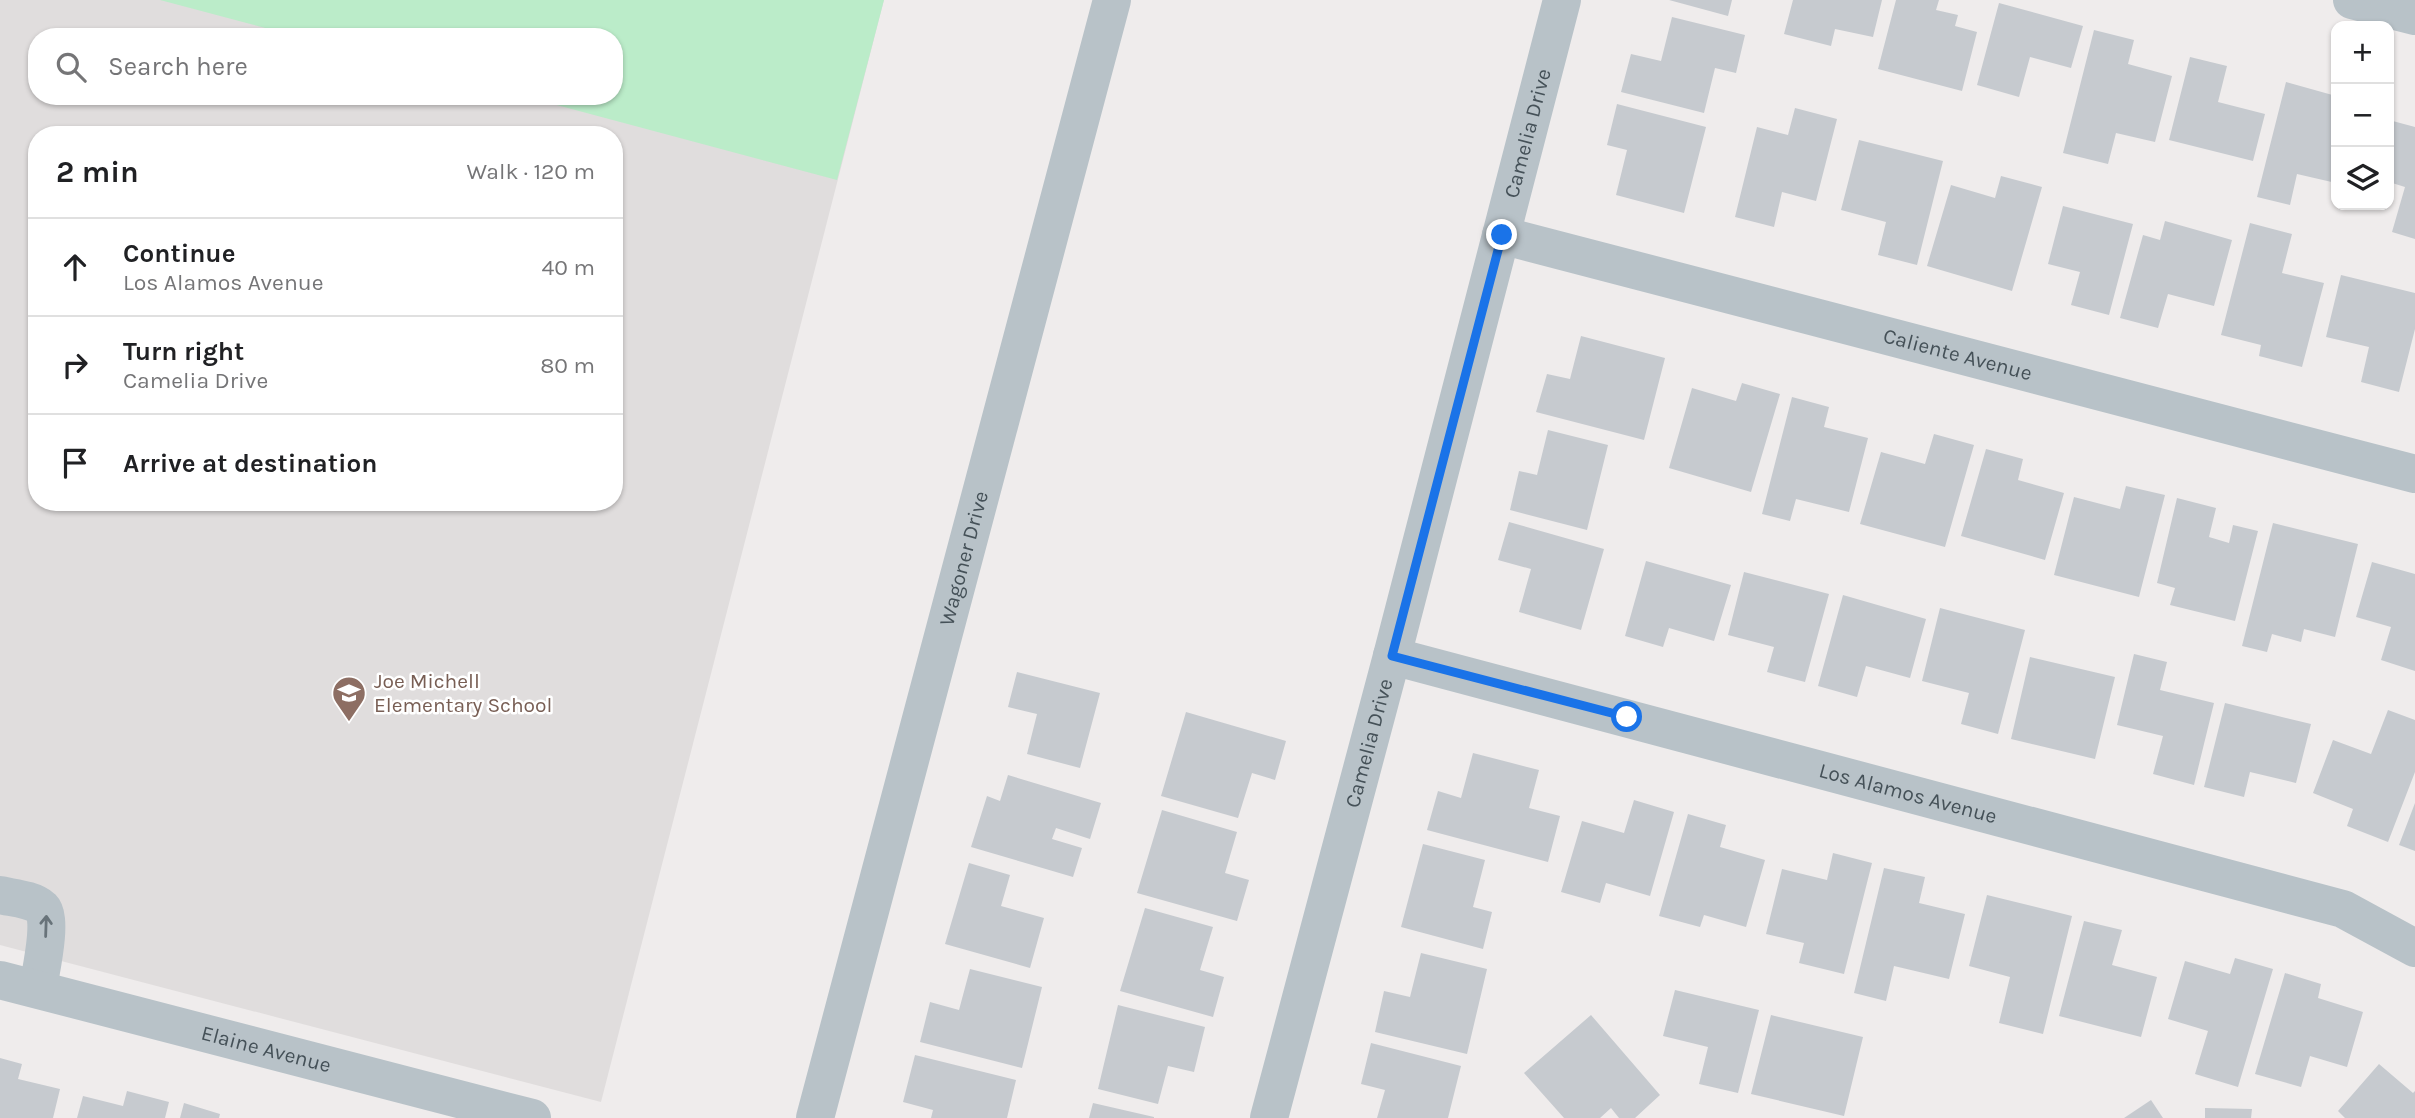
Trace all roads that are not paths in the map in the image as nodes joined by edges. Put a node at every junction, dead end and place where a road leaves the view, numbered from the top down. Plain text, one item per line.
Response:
1 (1112, 0) edge
2 (1562, 0) edge
3 (2352, 0) edge
4 (2415, 16) edge
5 (1502, 235) junction
6 (2415, 474) edge
7 (1392, 656) junction
8 (0, 895) edge
9 (2415, 948) edge
10 (0, 980) edge
11 (38, 989) junction
12 (532, 1118) edge
13 (816, 1118) edge
14 (1269, 1118) edge

1 - 13 street, Wagoner Drive
2 - 5 street, Camelia Drive
3 - 4 street
5 - 6 street, Caliente Avenue
5 - 7 street, Camelia Drive
7 - 9 street, Los Alamos Avenue
7 - 14 street, Camelia Drive
11 -> 8 street
10 - 11 street, Elaine Avenue
11 - 12 street, Elaine Avenue

